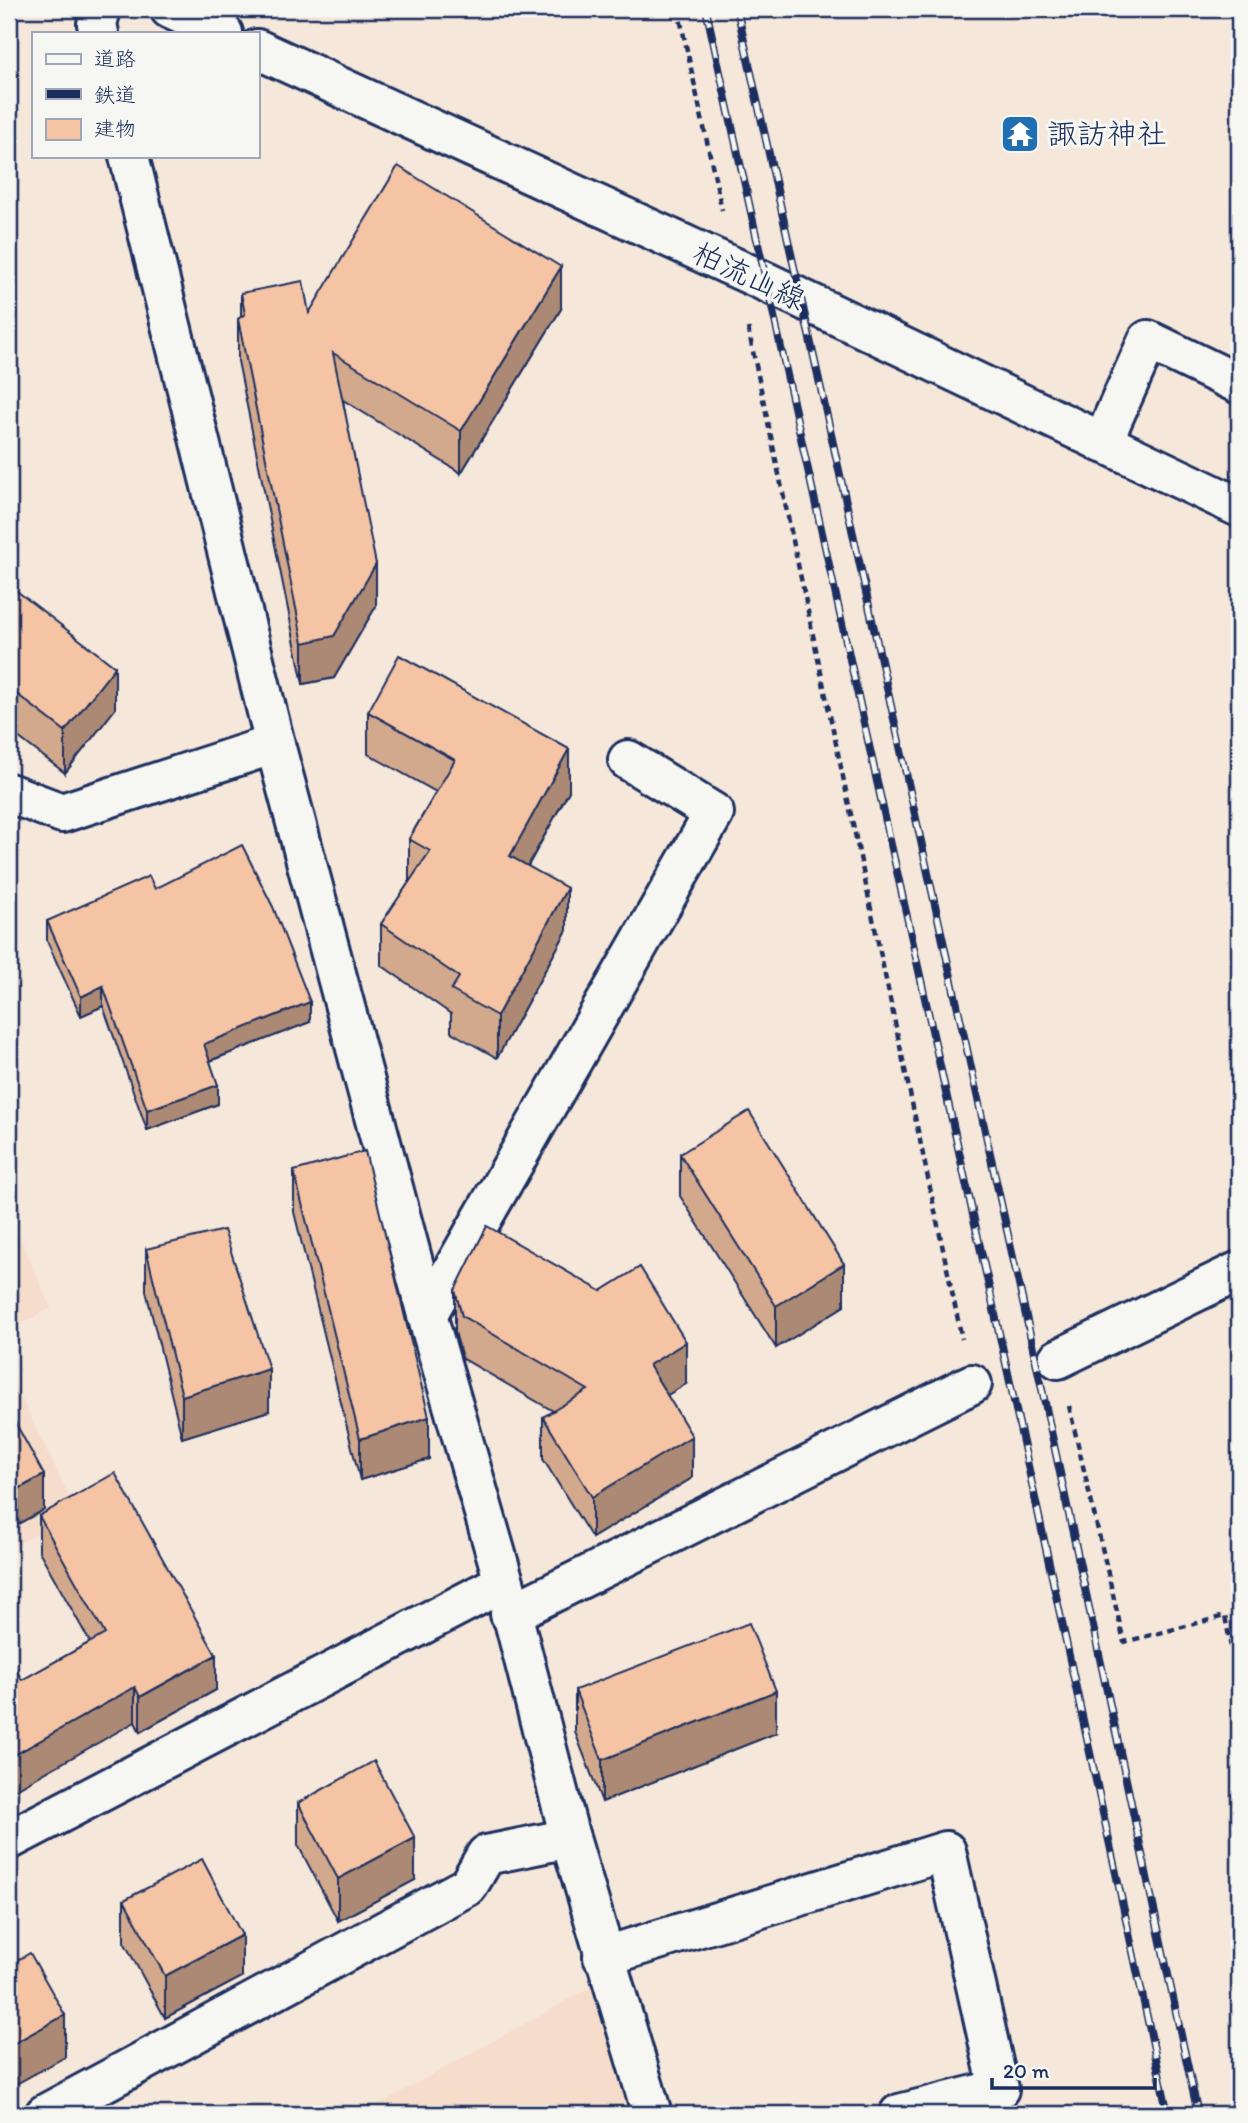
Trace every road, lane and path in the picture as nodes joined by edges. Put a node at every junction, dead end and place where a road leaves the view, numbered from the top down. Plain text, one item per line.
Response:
1 (101, 9) edge
2 (170, 9) edge
3 (678, 9) edge
4 (99, 32) edge
5 (221, 32) edge
6 (259, 50) edge
7 (129, 158) edge
8 (735, 269) junction
9 (1239, 384) edge
10 (1102, 443) junction
11 (1239, 507) edge
12 (275, 744) junction
13 (628, 760) dead end
14 (9, 793) edge
15 (1239, 1271) edge
16 (428, 1315) junction
17 (1058, 1359) joint
18 (972, 1384) joint
19 (507, 1598) junction
20 (1239, 1689) edge
21 (570, 1838) junction
22 (9, 1840) edge
23 (603, 1956) junction
24 (46, 2114) edge
25 (652, 2114) edge
26 (898, 2114) edge

1 - 4 street
2 - 5 street
3 - 8 path
6 - 8 street, 柏流山線
7 - 12 street
8 - 10 street, 柏流山線
8 - 18 path
9 - 10 street
10 - 11 street, 柏流山線
12 - 14 street
12 - 16 street
13 - 16 street
15 - 17 street
16 - 19 street
17 - 20 path
18 - 19 street
19 - 21 street
19 - 22 street
21 - 23 street
21 - 24 street
23 - 25 street
23 - 26 street

